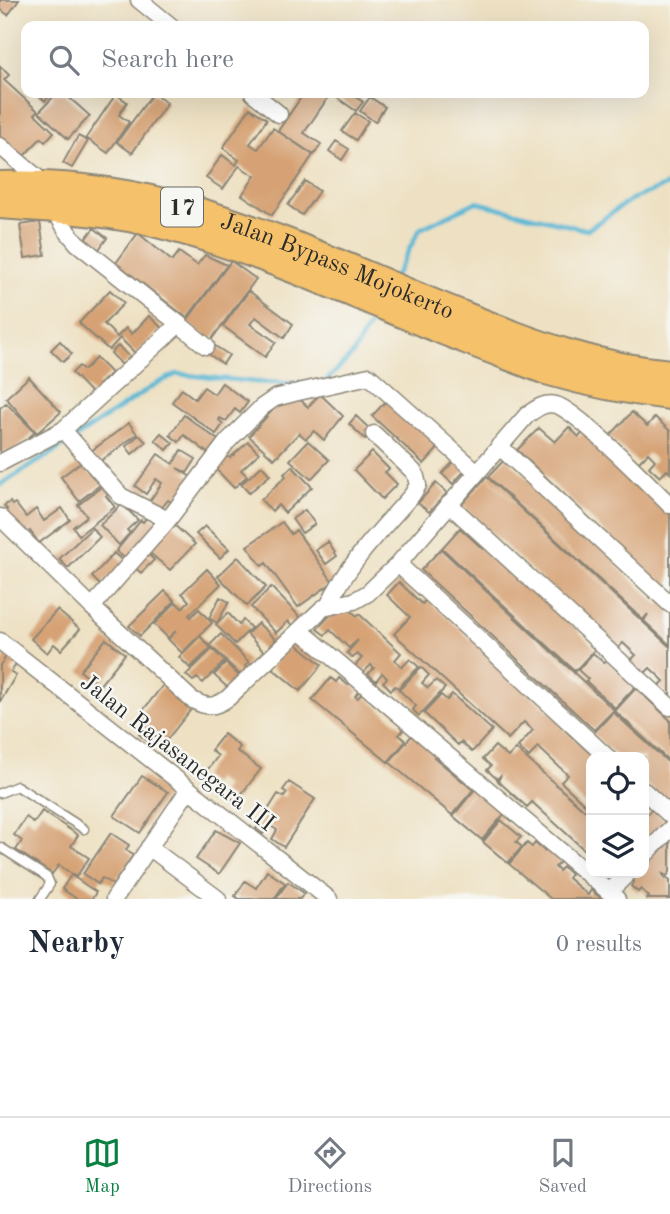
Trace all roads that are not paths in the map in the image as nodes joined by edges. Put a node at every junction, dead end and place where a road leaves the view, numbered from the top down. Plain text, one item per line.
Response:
1 (139, 0) edge
2 (165, 21) edge
3 (259, 98) edge
4 (279, 114) dead end
5 (0, 146) edge
6 (0, 186) edge
7 (49, 196) junction
8 (0, 204) edge
9 (413, 307) junction
10 (179, 324) junction
11 (206, 346) dead end
12 (670, 374) edge
13 (670, 395) edge
14 (65, 433) junction
15 (374, 434) dead end
16 (499, 446) junction
17 (0, 463) edge
18 (477, 472) junction
19 (449, 504) junction
20 (670, 505) edge
21 (2, 520) edge
22 (167, 520) junction
23 (0, 540) edge
24 (398, 564) junction
25 (670, 604) edge
26 (328, 606) junction
27 (92, 607) junction
28 (300, 631) junction
29 (0, 641) edge
30 (670, 707) edge
31 (602, 752) edge
32 (189, 789) junction
33 (0, 792) edge
34 (649, 796) edge
35 (670, 815) edge
36 (84, 829) dead end
37 (670, 829) edge
38 (0, 847) edge
39 (149, 847) junction
40 (649, 851) edge
41 (625, 878) edge
42 (613, 896) edge
43 (40, 899) edge
44 (114, 899) edge
45 (218, 899) edge
46 (329, 899) edge

1 - 2 street
3 - 4 street
5 - 7 street
6 - 7 highway, Jalan Bypass Mojokerto / 17
7 - 8 highway, Jalan Bypass Mojokerto / 17
7 - 9 highway, Jalan Bypass Mojokerto / 17
7 - 10 street
9 - 12 highway, Jalan Bypass Mojokerto / 17
9 - 13 highway, Jalan Bypass Mojokerto / 17
10 - 11 street
10 - 14 street
14 - 17 street
14 - 22 street
15 - 26 street
16 - 18 street
16 - 20 street
16 - 25 street
18 - 19 street
18 - 22 street
19 - 24 street
19 - 30 street
21 - 23 street
21 - 27 street
22 - 27 street
24 - 26 street
24 - 31 street
26 - 28 street
27 - 28 street
28 - 42 street
29 - 32 street, Jalan Rajasanegara III
32 - 39 street
32 - 46 street, Jalan Rajasanegara III
33 - 36 lane
34 - 35 street
37 - 40 street
38 - 43 lane
39 - 44 street
39 - 45 street
41 - 42 street

